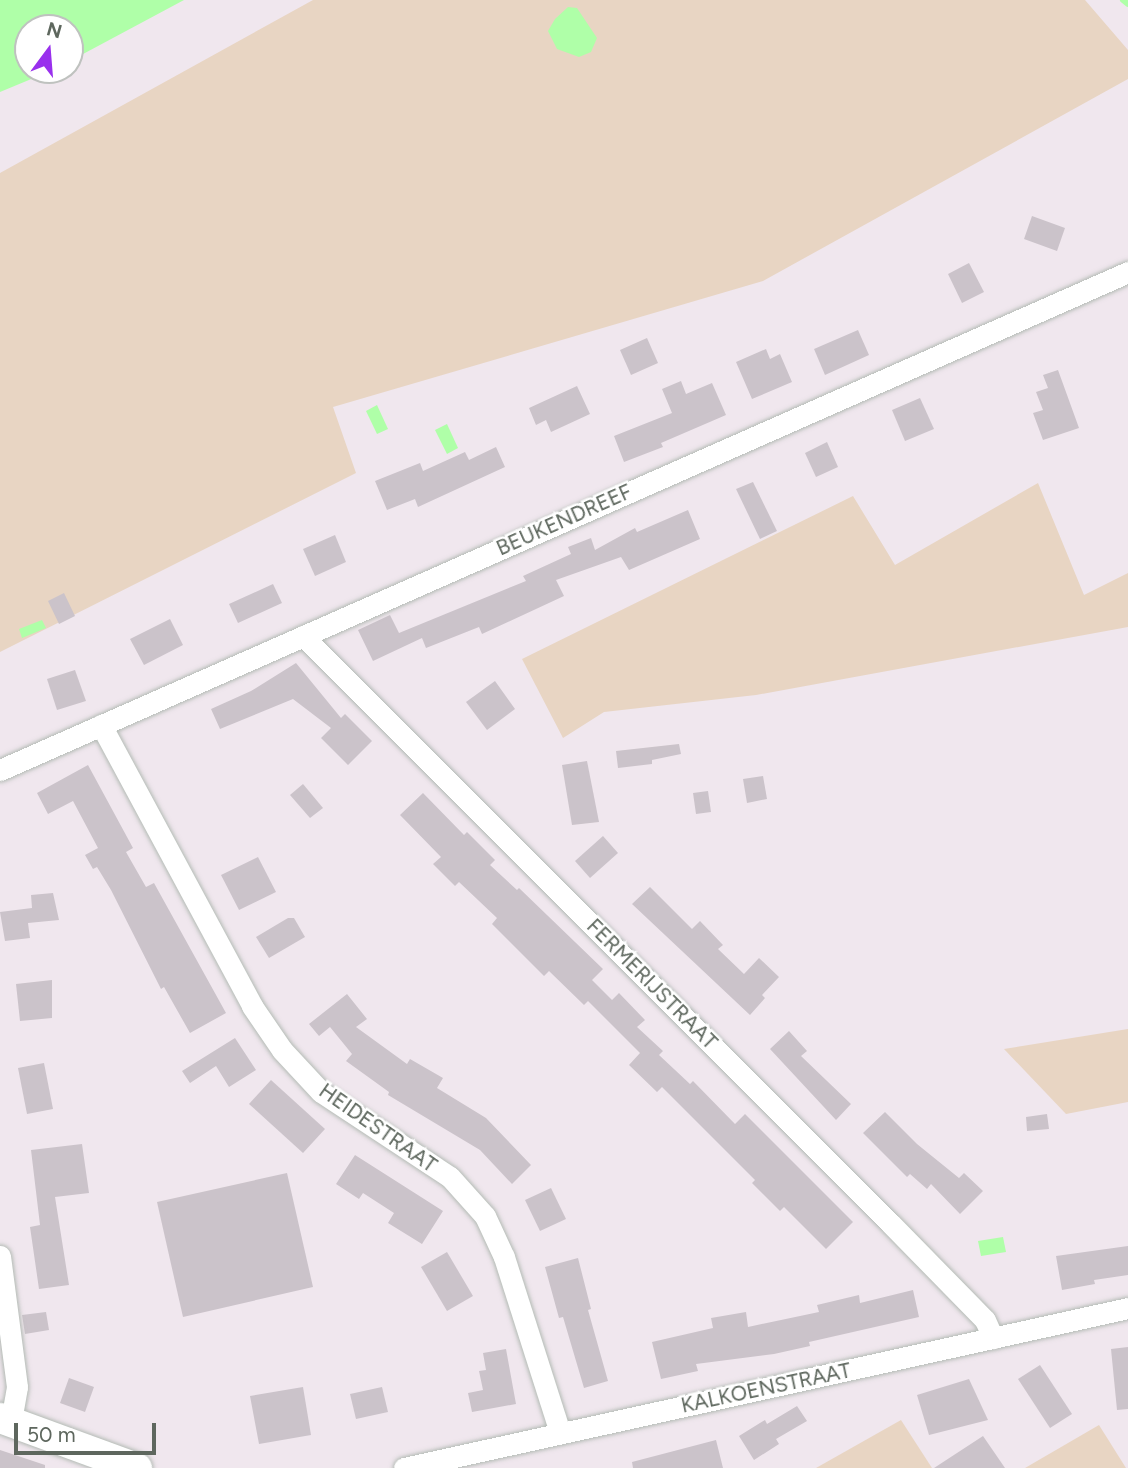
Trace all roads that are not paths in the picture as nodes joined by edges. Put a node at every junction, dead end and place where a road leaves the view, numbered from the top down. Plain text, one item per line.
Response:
1 (1128, 272) edge
2 (303, 636) junction
3 (101, 725) junction
4 (0, 770) edge
5 (0, 1256) edge
6 (1128, 1308) edge
7 (993, 1338) junction
8 (6, 1420) edge
9 (560, 1433) junction
10 (137, 1468) edge
11 (404, 1468) edge

1 - 2 street, BEUKENDREEF
2 - 3 street, BEUKENDREEF
2 - 7 street, FERMERIJSTRAAT
3 - 4 street, BEUKENDREEF
3 - 9 street, HEIDESTRAAT
5 - 8 street
6 - 7 street, KALKOENSTRAAT
7 - 9 street, KALKOENSTRAAT
8 - 10 street
9 - 11 street, KALKOENSTRAAT

